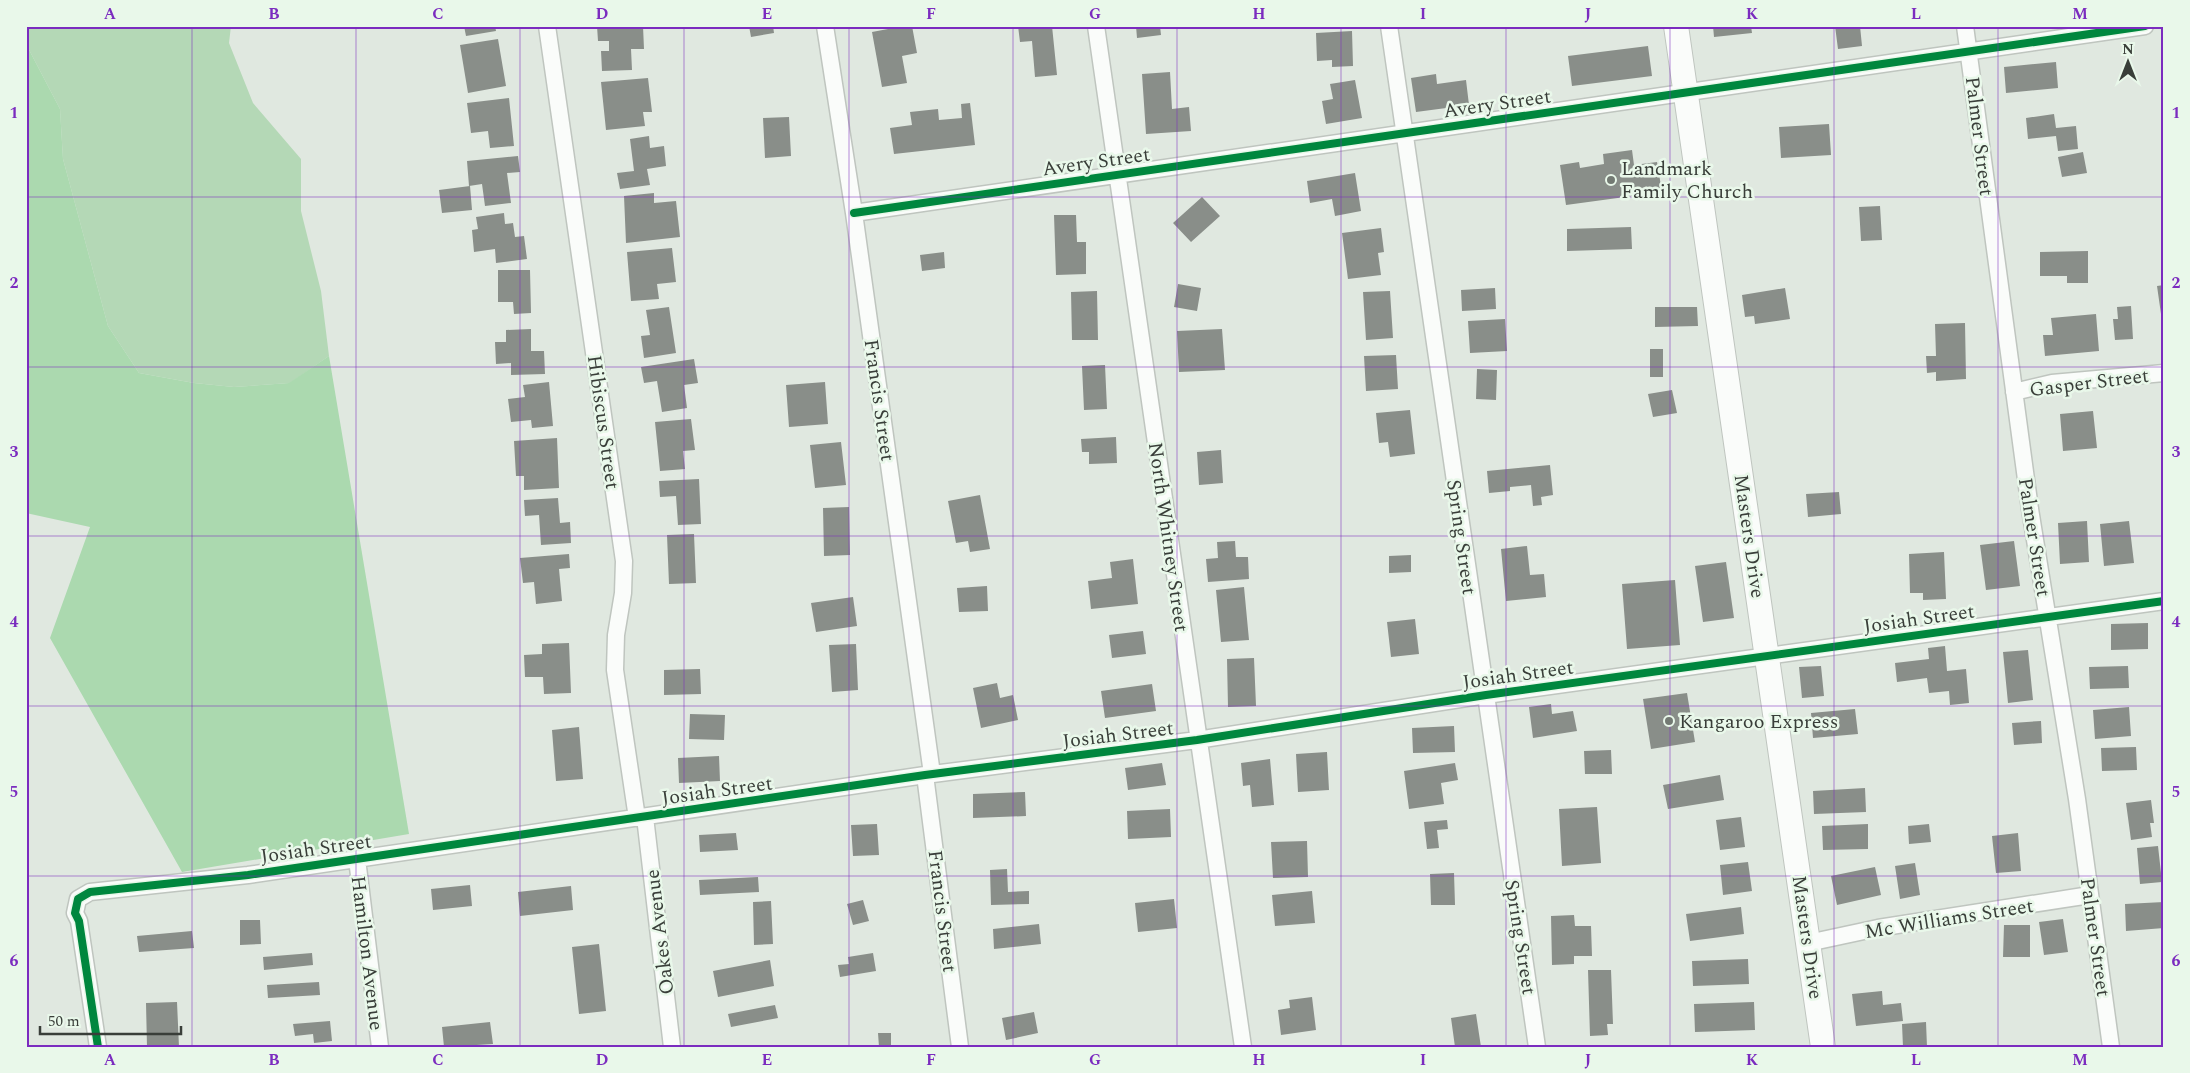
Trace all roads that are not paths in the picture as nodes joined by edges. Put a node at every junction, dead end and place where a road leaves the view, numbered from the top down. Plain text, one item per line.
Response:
1 (547, 26) edge
2 (825, 26) edge
3 (1096, 26) edge
4 (1388, 26) edge
5 (1676, 26) edge
6 (1965, 26) edge
7 (2145, 26) edge
8 (1969, 52) junction
9 (1686, 92) junction
10 (1405, 132) junction
11 (1117, 174) junction
12 (854, 213) junction
13 (2164, 373) edge
14 (2014, 392) junction
15 (2164, 601) edge
16 (2048, 616) junction
17 (1768, 657) junction
18 (1486, 695) junction
19 (1198, 740) junction
20 (928, 775) junction
21 (641, 818) junction
22 (357, 859) junction
23 (2090, 895) junction
24 (1808, 944) junction
25 (98, 1047) edge
26 (380, 1047) edge
27 (672, 1047) edge
28 (960, 1047) edge
29 (1243, 1047) edge
30 (1538, 1047) edge
31 (1824, 1047) edge
32 (2111, 1047) edge

1 - 21 street, Hibiscus Street
2 - 12 street, Francis Street
3 - 11 street, North Whitney Street
4 - 10 street, Spring Street
5 - 9 street, Masters Drive
6 - 8 street, Palmer Street
7 - 8 street, Avery Street
8 - 9 street, Avery Street
8 - 14 street, Palmer Street
9 - 10 street, Avery Street
9 - 17 street, Masters Drive
10 - 11 street, Avery Street
10 - 18 street, Spring Street
11 - 12 street, Avery Street
11 - 19 street, North Whitney Street
12 - 20 street, Francis Street
13 - 14 street, Gasper Street
14 - 16 street, Palmer Street
15 - 16 street, Josiah Street
16 - 17 street, Josiah Street
16 - 23 street, Palmer Street
17 - 18 street, Josiah Street
17 - 24 street, Masters Drive
18 - 19 street, Josiah Street
18 - 30 street, Spring Street
19 - 20 street, Josiah Street
19 - 29 street, North Whitney Street
20 - 21 street, Josiah Street
20 - 28 street, Francis Street
21 - 22 street, Josiah Street
21 - 27 street, Oakes Avenue
22 - 25 street, Josiah Street
22 - 26 street, Hamilton Avenue
23 - 24 street, Mc Williams Street
23 - 32 street, Palmer Street
24 - 31 street, Masters Drive

